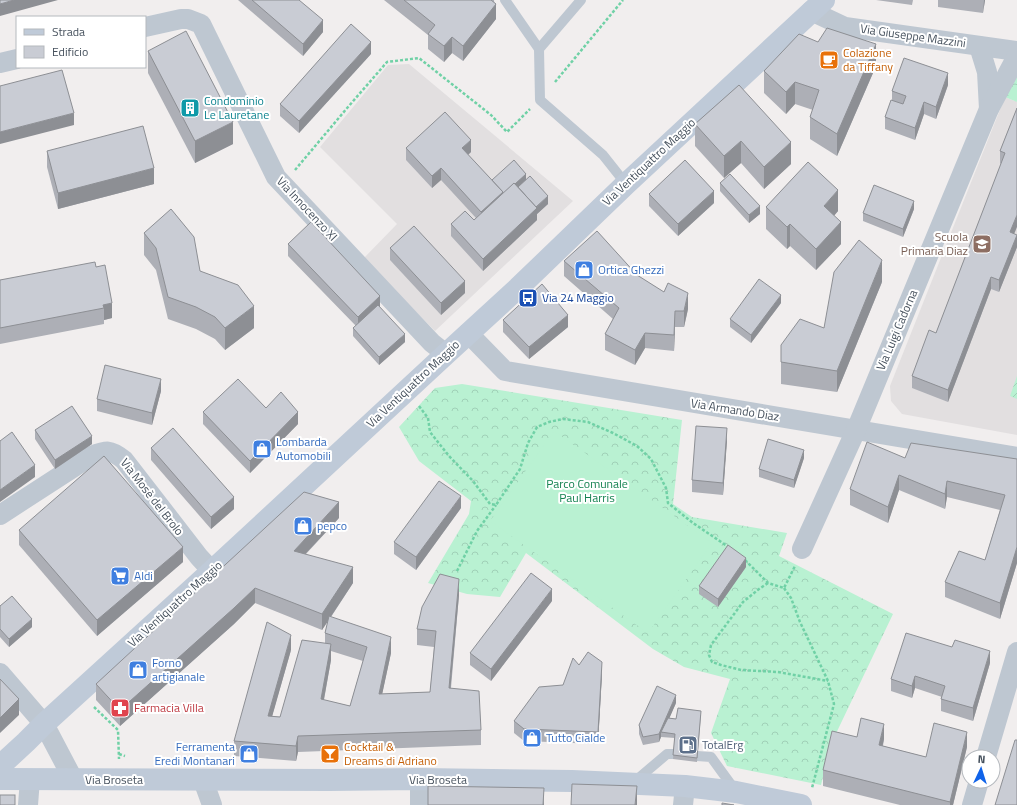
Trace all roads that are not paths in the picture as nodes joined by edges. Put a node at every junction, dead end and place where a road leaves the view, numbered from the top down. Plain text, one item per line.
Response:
1 (505, 0) edge
2 (581, 0) edge
3 (818, 6) edge
4 (146, 27) edge
5 (979, 46) junction
6 (539, 49) junction
7 (1017, 51) edge
8 (1017, 56) edge
9 (16, 59) edge
10 (0, 63) edge
11 (989, 109) junction
12 (626, 184) junction
13 (468, 333) junction
14 (446, 354) junction
15 (856, 430) junction
16 (1017, 457) edge
17 (0, 516) edge
18 (802, 549) road end
19 (212, 571) junction
20 (1017, 652) edge
21 (0, 673) edge
22 (44, 724) junction
23 (988, 749) edge
24 (674, 754) edge
25 (697, 756) edge
26 (0, 766) edge
27 (0, 779) edge
28 (30, 779) junction
29 (73, 779) junction
30 (420, 779) junction
31 (202, 780) junction
32 (633, 783) junction
33 (977, 789) edge
34 (736, 792) junction
35 (684, 795) edge
36 (806, 798) edge
37 (28, 805) edge
38 (212, 805) edge
39 (420, 805) edge
40 (972, 805) edge

1 - 6 lane
2 - 6 lane
3 - 5 street, Via Giuseppe Mazzini
3 - 12 street, Via Ventiquattro Maggio
4 - 14 street, Via Innocenzo XI
5 - 7 street, Via Giuseppe Mazzini
5 - 11 street, Via Luigi Cadorna
6 - 12 lane
8 - 11 street, Via Luigi Cadorna
9 - 10 street
11 - 15 street, Via Luigi Cadorna
12 - 13 street, Via Ventiquattro Maggio
13 - 14 street, Via Ventiquattro Maggio
13 - 15 street, Via Armando Diaz
14 - 19 street, Via Ventiquattro Maggio
15 - 16 street, Via Armando Diaz
15 - 18 street, Via Luigi Cadorna
17 - 19 street, Via Mosè del Brolo
19 - 22 street, Via Ventiquattro Maggio
20 - 23 street
21 - 22 street
22 - 26 street, Via Ventiquattro Maggio
22 - 29 street, Via Broseta
24 - 32 lane
25 - 34 lane
27 - 28 street, Via Broseta
28 - 29 street, Via Broseta
28 - 37 street
29 - 31 street, Via Broseta
30 - 31 street, Via Broseta
30 - 32 street, Via Broseta
30 - 39 street
31 - 38 street
32 - 35 street, Via Broseta
33 - 40 street
34 - 35 street, Via Broseta
34 - 36 street, Via Broseta

